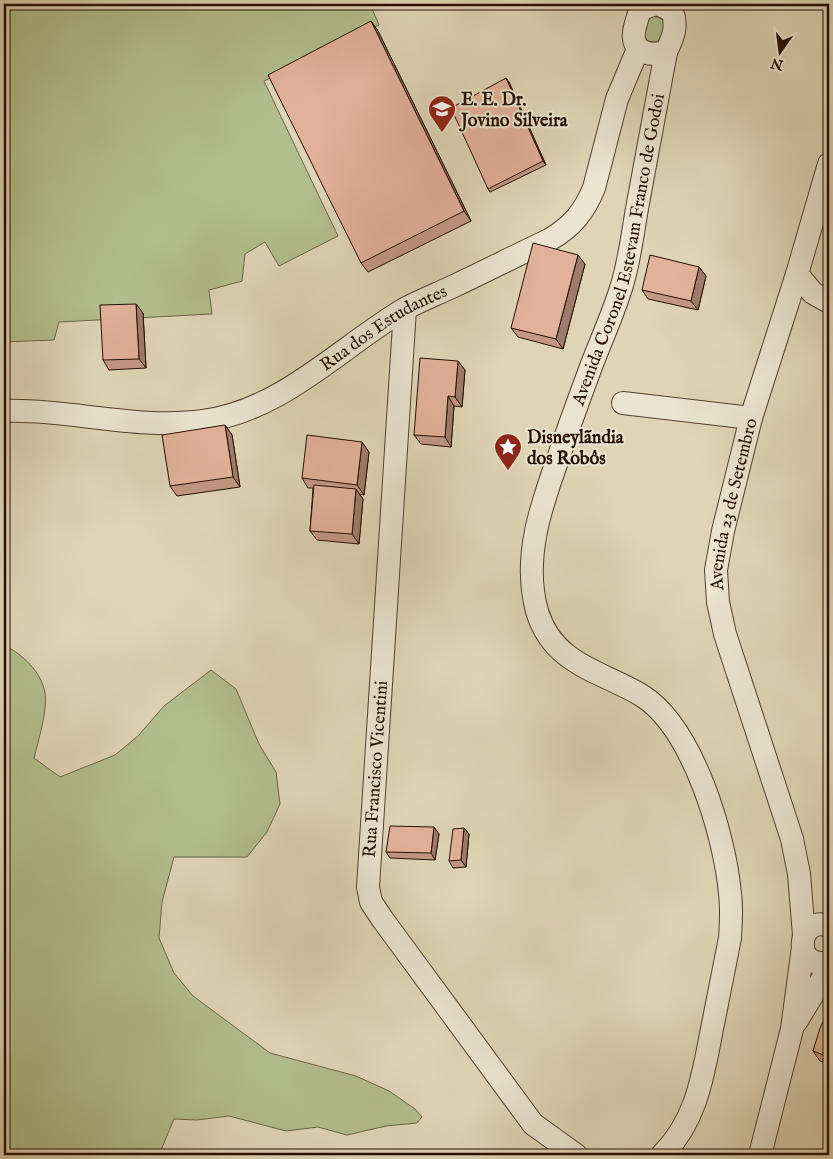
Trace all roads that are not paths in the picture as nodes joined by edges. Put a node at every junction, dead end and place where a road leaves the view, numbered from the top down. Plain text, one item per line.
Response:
1 (642, 8) edge
2 (677, 12) edge
3 (638, 49) junction
4 (666, 52) junction
5 (829, 164) edge
6 (798, 274) junction
7 (829, 302) edge
8 (405, 309) junction
9 (623, 403) dead end
10 (4, 411) edge
11 (751, 418) junction
12 (799, 874) junction
13 (827, 925) edge
14 (803, 941) junction
15 (829, 962) edge
16 (829, 968) edge
17 (792, 1029) junction
18 (576, 1155) edge
19 (662, 1155) edge
20 (760, 1155) edge

1 - 2 street
1 - 3 street
2 - 4 street
3 - 4 street
3 - 8 street, Rua dos Estudantes
4 - 19 street, Avenida Coronel Estevam Franco de Godoi
5 - 6 street, Avenida 23 de Setembro
6 - 7 street
6 - 11 street, Avenida 23 de Setembro
8 - 10 street, Rua dos Estudantes
8 - 18 street, Rua Francisco Vicentini
9 - 11 street
11 - 12 street, Avenida 23 de Setembro
12 - 13 street, Avenida 23 de Setembro
12 - 14 street, Avenida 23 de Setembro
13 - 14 street
14 - 15 street
14 - 17 street, Avenida 23 de Setembro
16 - 17 street
17 - 20 street

